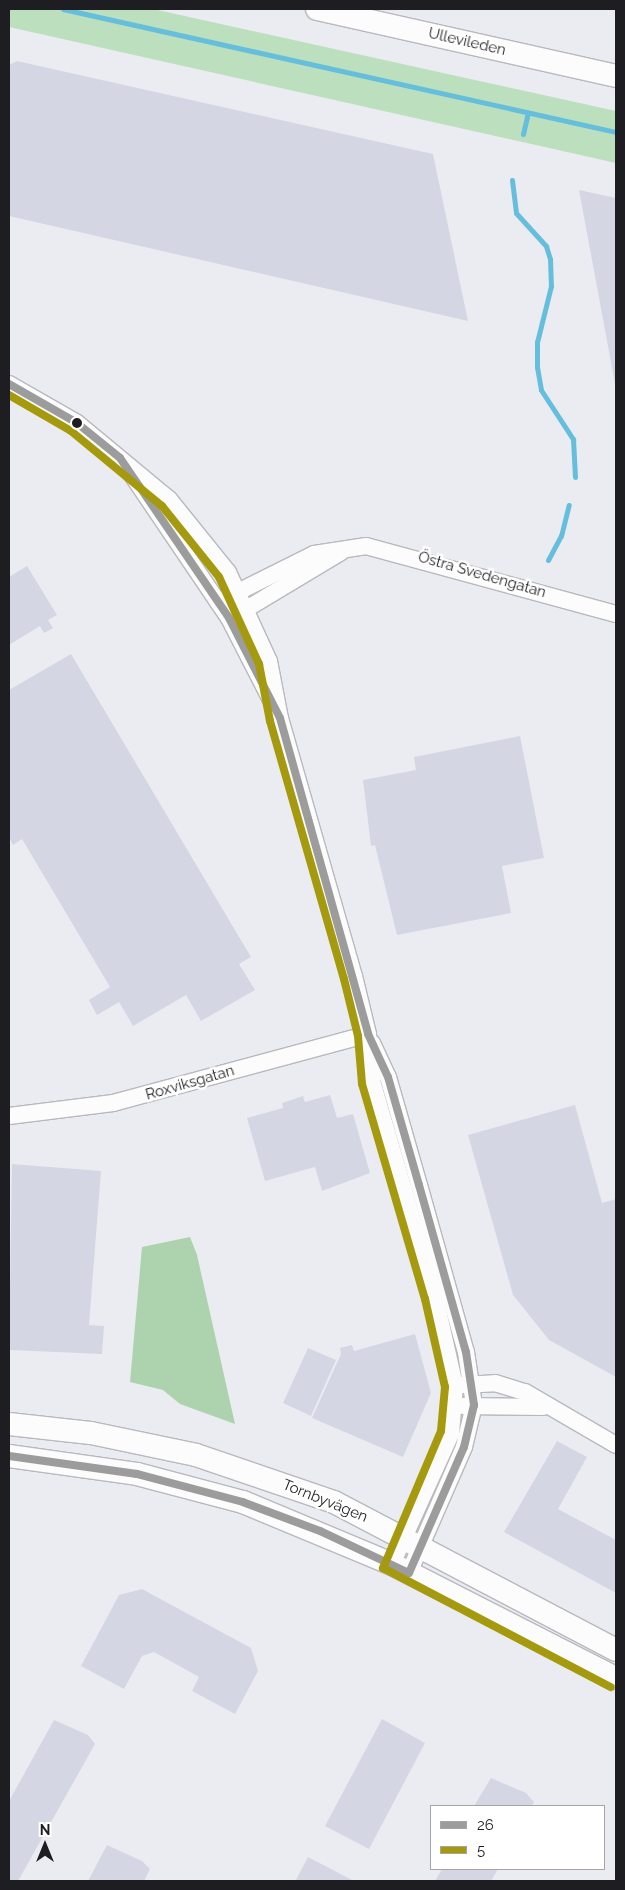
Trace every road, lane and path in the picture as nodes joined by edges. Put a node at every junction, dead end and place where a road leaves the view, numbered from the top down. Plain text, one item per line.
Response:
1 (317, 9) edge
2 (616, 76) edge
3 (9, 384) edge
4 (120, 458) junction
5 (347, 548) junction
6 (238, 591) junction
7 (218, 602) junction
8 (247, 609) junction
9 (616, 614) edge
10 (229, 618) junction
11 (280, 718) junction
12 (368, 1034) junction
13 (9, 1116) edge
14 (472, 1384) junction
15 (455, 1386) junction
16 (474, 1405) junction
17 (456, 1406) junction
18 (548, 1408) junction
19 (9, 1424) edge
20 (616, 1445) edge
21 (9, 1456) edge
22 (414, 1540) junction
23 (400, 1568) junction
24 (616, 1650) edge
25 (616, 1678) edge

1 - 2 main road, Ullevileden
3 - 4 street
4 - 6 street
4 - 7 street
5 - 6 street, Östra Svedengatan
5 - 8 street, Östra Svedengatan
5 - 9 street, Östra Svedengatan
6 - 7 street, Östra Svedengatan
6 - 8 street
7 - 10 street
8 - 10 street, Östra Svedengatan
8 - 11 street
10 - 11 street
11 - 12 street
12 - 13 street, Roxviksgatan
12 - 14 street
12 - 15 street
14 - 15 street
14 - 16 street
14 - 18 street
15 - 17 street
16 - 17 street
16 - 18 street
16 - 22 street
17 - 22 street
18 - 20 street
19 - 22 main road, Tornbyvägen
21 - 23 main road, Tornbyvägen
22 - 23 street
22 - 24 main road, Tornbyvägen
23 - 25 main road, Tornbyvägen

